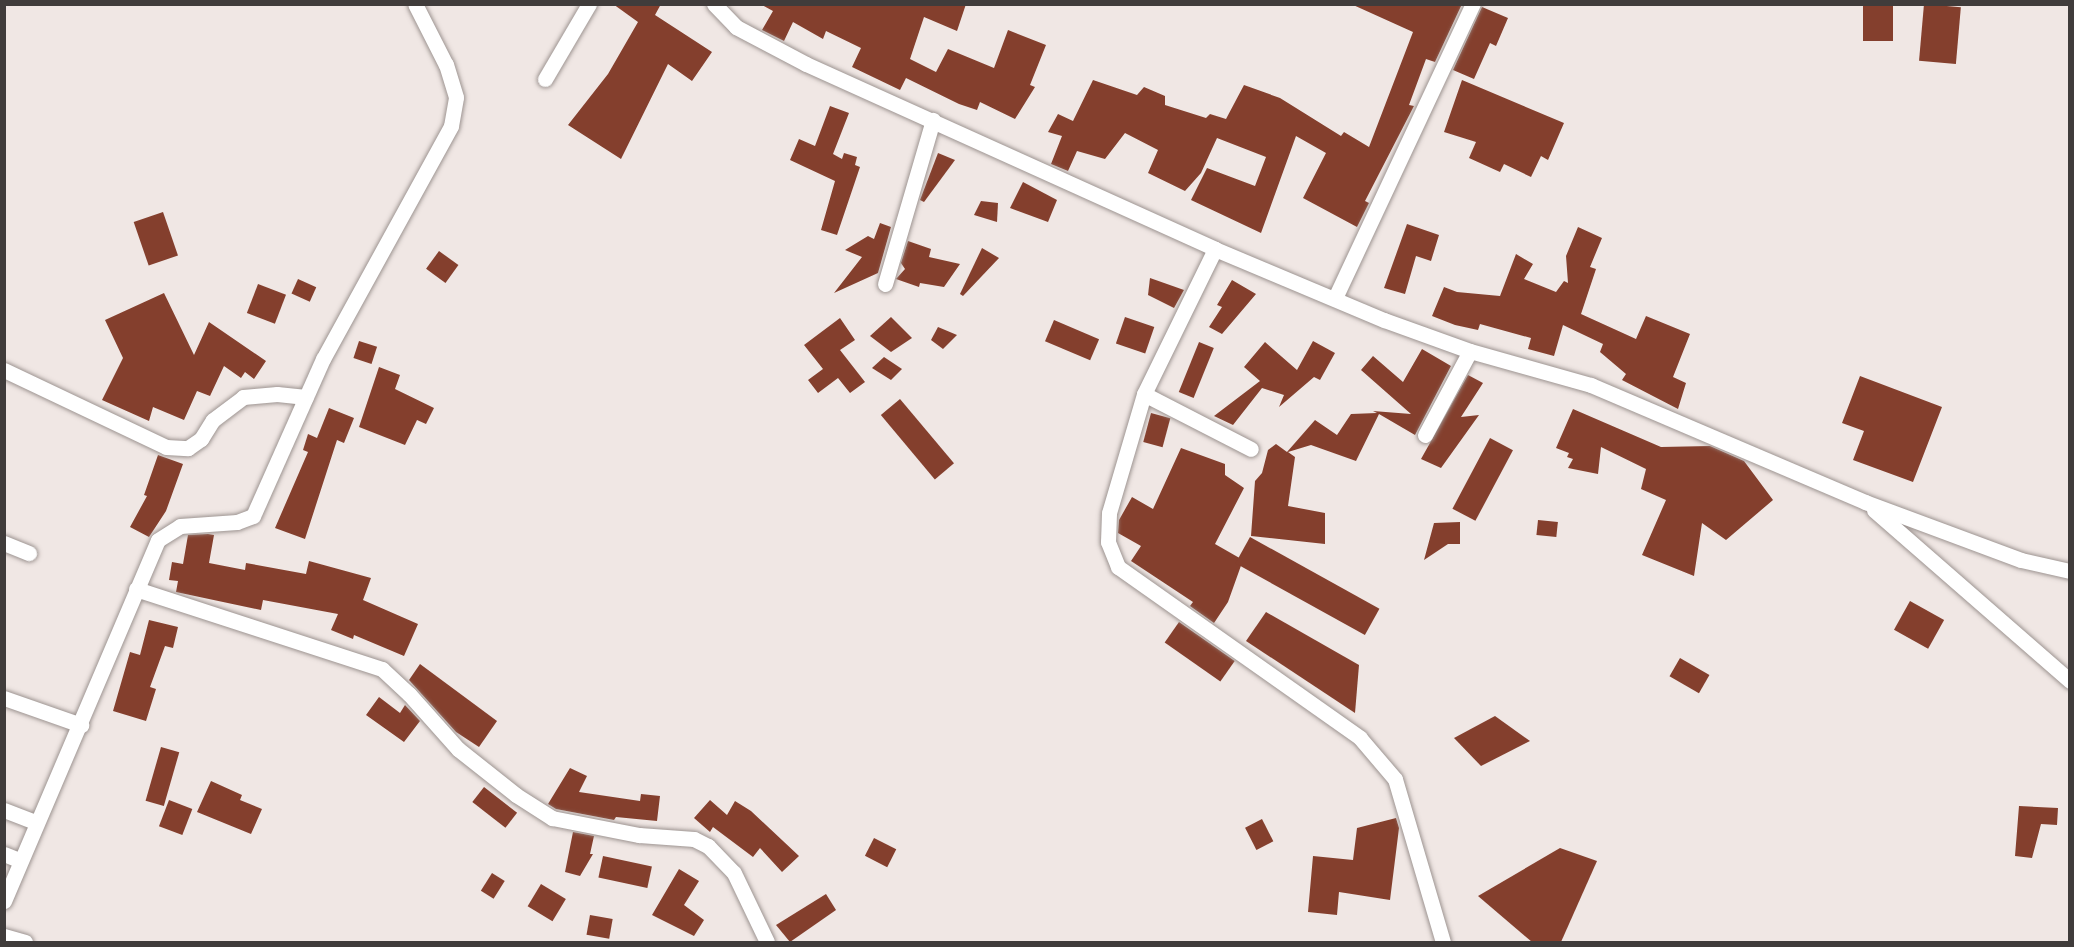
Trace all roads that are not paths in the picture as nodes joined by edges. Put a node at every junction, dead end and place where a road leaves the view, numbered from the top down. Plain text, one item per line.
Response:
1 (415, 4) edge
2 (589, 4) edge
3 (1473, 4) edge
4 (717, 6) edge
5 (545, 79) dead end
6 (933, 120) junction
7 (1215, 249) junction
8 (885, 284) dead end
9 (1335, 298) junction
10 (1470, 351) junction
11 (4, 370) edge
12 (1144, 394) junction
13 (306, 397) junction
14 (1425, 435) dead end
15 (1251, 449) dead end
16 (1865, 502) junction
17 (4, 543) edge
18 (29, 553) dead end
19 (2070, 571) edge
20 (136, 589) junction
21 (2070, 681) edge
22 (4, 698) edge
23 (81, 725) junction
24 (4, 810) edge
25 (36, 822) junction
26 (12, 857) edge
27 (4, 901) edge
28 (4, 936) edge
29 (25, 942) edge
30 (767, 942) edge
31 (1443, 942) edge

1 - 13 street
2 - 5 street
3 - 9 street
4 - 6 street
6 - 7 street
6 - 8 street
7 - 9 street
7 - 12 street
9 - 10 street
10 - 14 street
10 - 16 street
11 - 13 street
12 - 15 street
12 - 31 street
13 - 20 street
16 - 19 street
16 - 21 street
17 - 18 street
20 - 23 street
20 - 30 street
22 - 23 street
23 - 25 street
24 - 25 street
25 - 26 street
26 - 27 street
28 - 29 street

